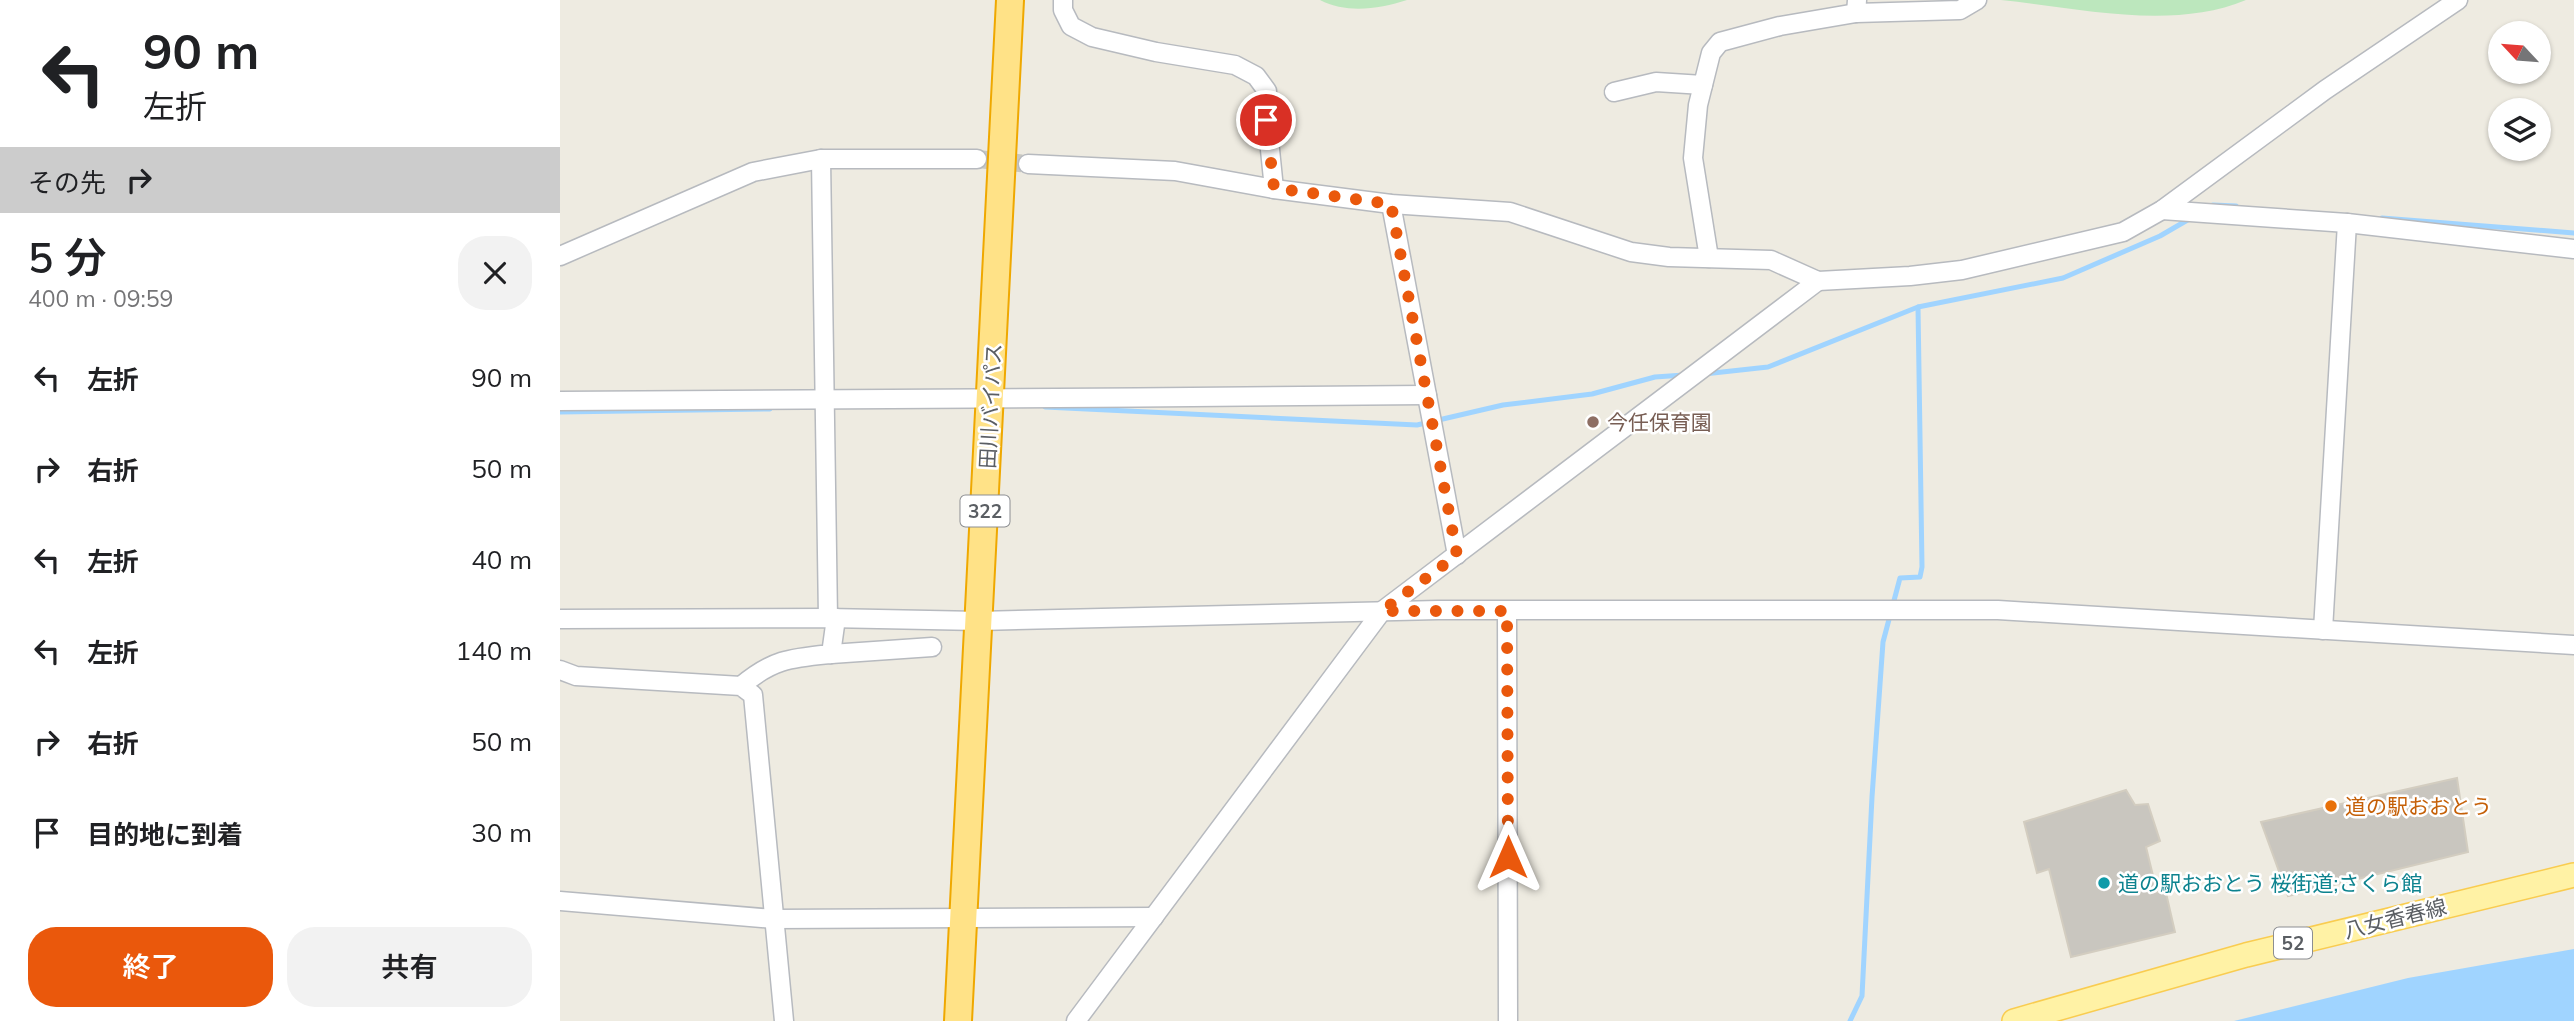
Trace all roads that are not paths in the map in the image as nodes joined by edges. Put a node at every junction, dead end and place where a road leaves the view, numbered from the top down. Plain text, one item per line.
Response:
1 (1010, 0) edge
2 (1063, 0) edge
3 (1977, 0) edge
4 (2458, 0) edge
5 (1856, 7) edge
6 (1703, 85) junction
7 (1614, 92) dead end
8 (821, 159) junction
9 (977, 159) tunnel mouth
10 (1028, 164) tunnel mouth
11 (1274, 188) junction
12 (1391, 204) junction
13 (2162, 210) junction
14 (2347, 223) junction
15 (2574, 249) edge
16 (560, 256) edge
17 (1709, 258) junction
18 (1818, 281) junction
19 (1427, 395) junction
20 (990, 398) junction
21 (560, 401) edge
22 (825, 401) junction
23 (1457, 555) junction
24 (1382, 611) junction
25 (1507, 611) junction
26 (832, 618) junction
27 (560, 619) edge
28 (979, 621) junction
29 (2323, 630) junction
30 (2574, 645) edge
31 (932, 647) dead end
32 (831, 654) junction
33 (560, 670) edge
34 (741, 685) junction
35 (2574, 875) edge
36 (560, 901) edge
37 (1154, 917) junction
38 (774, 919) junction
39 (965, 920) junction
40 (784, 1021) edge
41 (958, 1021) edge
42 (1076, 1021) edge
43 (1508, 1021) edge
44 (2014, 1021) edge

1 - 20 highway, 田川バイパス / 322
2 - 11 street
3 - 5 street
4 - 13 street
5 - 6 street
6 - 7 street
6 - 17 street
8 - 9 street
8 - 16 street
8 - 22 street
10 - 11 street
11 - 12 street
12 - 17 street
12 - 19 street
13 - 14 street
13 - 18 street
14 - 15 street
14 - 29 street
17 - 18 street
18 - 23 street
19 - 20 street
19 - 23 street
20 - 22 street
20 - 28 highway, 田川バイパス / 322
21 - 22 street
22 - 26 street
23 - 24 street
24 - 25 street
24 - 28 street
24 - 37 street
25 - 29 street
25 - 43 street
26 - 27 street
26 - 28 street
26 - 32 street
28 - 39 highway, 田川バイパス / 322
29 - 30 street
31 - 32 street
32 - 34 street
33 - 34 street
34 - 38 street
35 - 44 main road, 八女香春線 / 52
36 - 38 street
37 - 39 street
37 - 42 street
38 - 39 street
38 - 40 street
39 - 41 highway, 田川バイパス / 322

